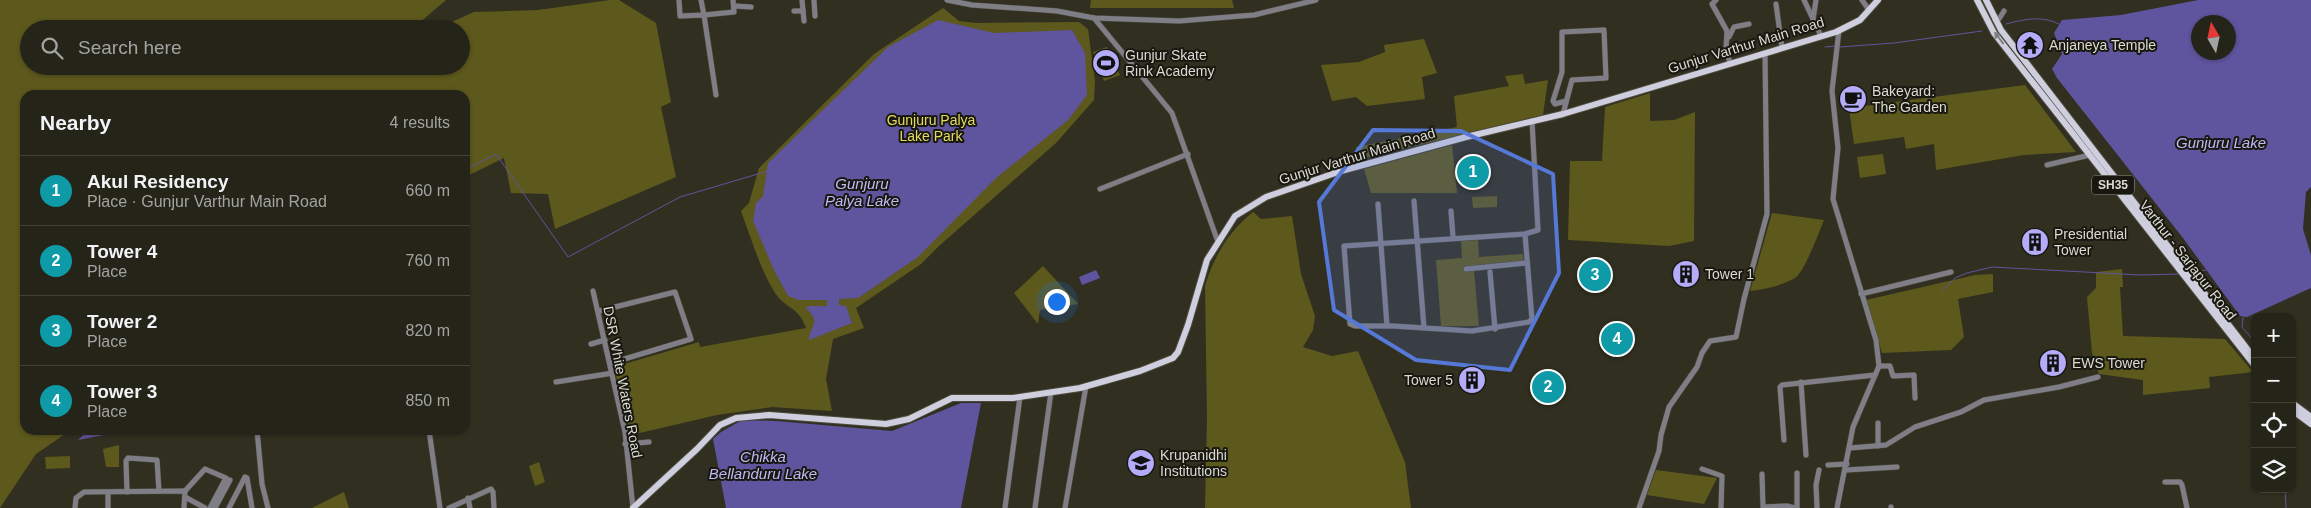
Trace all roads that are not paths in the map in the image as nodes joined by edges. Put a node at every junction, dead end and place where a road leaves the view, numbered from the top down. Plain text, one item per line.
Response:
1 (680, 0) edge
2 (701, 0) edge
3 (733, 0) edge
4 (802, 0) edge
5 (814, 0) edge
6 (947, 0) edge
7 (1316, 0) edge
8 (1804, 0) edge
9 (1816, 0) edge
10 (1862, 0) edge
11 (1878, 0) edge
12 (1977, 0) edge
13 (1986, 0) edge
14 (956, 1) edge
15 (1714, 1) edge
16 (1776, 4) dead end
17 (734, 6) junction
18 (751, 7) dead end
19 (1869, 10) junction
20 (794, 11) dead end
21 (803, 11) junction
22 (2004, 11) dead end
23 (704, 15) junction
24 (815, 16) dead end
25 (1094, 18) junction
26 (1813, 19) junction
27 (1995, 20) junction
28 (804, 21) dead end
29 (1750, 24) dead end
30 (1839, 30) junction
31 (1821, 36) junction
32 (1728, 39) junction
33 (1782, 48) junction
34 (1765, 53) junction
35 (1730, 63) junction
36 (1560, 79) junction
37 (1572, 80) junction
38 (716, 95) dead end
39 (1566, 101) junction
40 (1560, 103) junction
41 (1560, 114) junction
42 (1532, 121) junction
43 (1188, 154) junction
44 (2090, 155) junction
45 (2047, 165) dead end
46 (1100, 189) dead end
47 (1414, 201) dead end
48 (1378, 204) dead end
49 (1451, 211) dead end
50 (1525, 234) junction
51 (1452, 237) junction
52 (1417, 241) junction
53 (1218, 242) junction
54 (1380, 244) junction
55 (1527, 263) junction
56 (1466, 269) dead end
57 (1490, 272) dead end
58 (1951, 272) dead end
59 (593, 291) dead end
60 (1861, 294) junction
61 (598, 311) junction
62 (1388, 326) junction
63 (1424, 328) junction
64 (1495, 329) junction
65 (605, 340) junction
66 (591, 344) dead end
67 (2251, 353) edge
68 (2251, 361) edge
69 (611, 363) junction
70 (1879, 366) junction
71 (613, 373) junction
72 (1875, 375) junction
73 (2098, 377) dead end
74 (556, 382) dead end
75 (1801, 382) junction
76 (1086, 386) junction
77 (1051, 392) junction
78 (1020, 397) junction
79 (1915, 398) dead end
80 (2296, 406) edge
81 (2296, 413) edge
82 (2311, 417) edge
83 (1878, 424) dead end
84 (2311, 424) edge
85 (257, 435) edge
86 (430, 435) edge
87 (1784, 440) dead end
88 (649, 442) dead end
89 (625, 444) junction
90 (1878, 446) junction
91 (1850, 448) junction
92 (1806, 455) dead end
93 (1828, 465) dead end
94 (1846, 467) junction
95 (1897, 468) dead end
96 (1702, 469) dead end
97 (1820, 470) dead end
98 (1797, 472) dead end
99 (1762, 474) dead end
100 (230, 480) dead end
101 (2165, 482) dead end
102 (159, 491) junction
103 (127, 492) junction
104 (108, 493) junction
105 (185, 494) junction
106 (468, 498) junction
107 (230, 507) edge
108 (75, 508) edge
109 (108, 508) edge
110 (184, 508) edge
111 (205, 508) edge
112 (210, 508) edge
113 (215, 508) edge
114 (252, 508) edge
115 (268, 508) edge
116 (440, 508) edge
117 (449, 508) edge
118 (470, 508) edge
119 (494, 508) edge
120 (633, 508) edge
121 (1004, 508) edge
122 (1035, 508) edge
123 (1065, 508) edge
124 (1638, 508) edge
125 (1721, 508) edge
126 (1796, 508) edge
127 (1817, 508) edge
128 (1837, 508) edge
129 (2187, 508) edge

1 - 23 street
2 - 23 street
3 - 17 street
4 - 21 street
5 - 24 street
6 - 14 street
7 - 25 street
8 - 26 street
9 - 26 street
10 - 19 street
11 - 19 main road, Gunjur Varthur Main Road
44 -> 12 main road, Varthur - Sarjapur Road / SH35
13 - 27 main road, Varthur - Sarjapur Road / SH35
14 - 25 street
15 - 32 street
16 - 33 street
17 - 18 street
17 - 23 street
19 - 30 main road, Gunjur Varthur Main Road
20 - 21 street
21 - 28 street
22 - 27 street
23 - 38 street
25 - 43 street
26 - 31 street
27 - 67 main road, Varthur - Sarjapur Road / SH35
29 - 32 street
30 - 31 main road, Gunjur Varthur Main Road
30 - 60 street
31 - 33 main road, Gunjur Varthur Main Road
32 - 35 street
33 - 34 main road, Gunjur Varthur Main Road
34 - 35 main road, Gunjur Varthur Main Road
34 - 124 street
35 - 41 main road, Gunjur Varthur Main Road
36 - 37 street
36 - 37 street
36 - 40 street
37 - 39 street
39 - 40 street
39 - 41 street
40 - 41 street
41 - 42 main road, Gunjur Varthur Main Road
42 - 50 street
42 - 53 main road, Gunjur Varthur Main Road
43 - 46 street
43 - 53 street
44 - 45 street
44 - 68 main road, Varthur - Sarjapur Road / SH35
47 - 52 street
48 - 54 street
49 - 51 street
50 - 51 street
50 - 55 street
51 - 52 street
52 - 54 street
52 - 63 street
53 - 76 main road, Gunjur Varthur Main Road
54 - 62 street
54 - 62 street
55 - 56 street
55 - 64 street
57 - 64 street
58 - 60 street
59 - 61 street, DSR White Waters Road
60 - 70 street
61 - 65 street, DSR White Waters Road
61 - 69 street
62 - 63 street
63 - 64 street
65 - 66 street
65 - 69 street, DSR White Waters Road
69 - 71 street, DSR White Waters Road
70 - 72 street
70 - 79 street
71 - 74 street
71 - 89 street, DSR White Waters Road
72 - 75 street
72 - 91 street
73 - 90 street
75 - 87 street
75 - 92 street
76 - 77 main road, Gunjur Varthur Main Road
76 - 123 street
77 - 78 main road, Gunjur Varthur Main Road
77 - 122 street
78 - 120 main road, Gunjur Varthur Main Road
78 - 121 street
80 - 82 main road
81 - 84 main road
83 - 90 street
85 - 115 street
86 - 116 street
88 - 89 street
89 - 120 street, DSR White Waters Road
90 - 91 street
91 - 94 street
93 - 94 street
94 - 95 street
94 - 128 street
96 - 125 street
97 - 127 street
98 - 126 street
99 - 126 street
100 - 113 street
101 - 129 street
102 - 103 street
102 - 103 street
102 - 105 street
103 - 104 street
104 - 108 street
104 - 109 street
105 - 110 street
105 - 111 street
105 - 112 street
106 - 117 street
106 - 118 street
106 - 119 street
107 - 114 street

